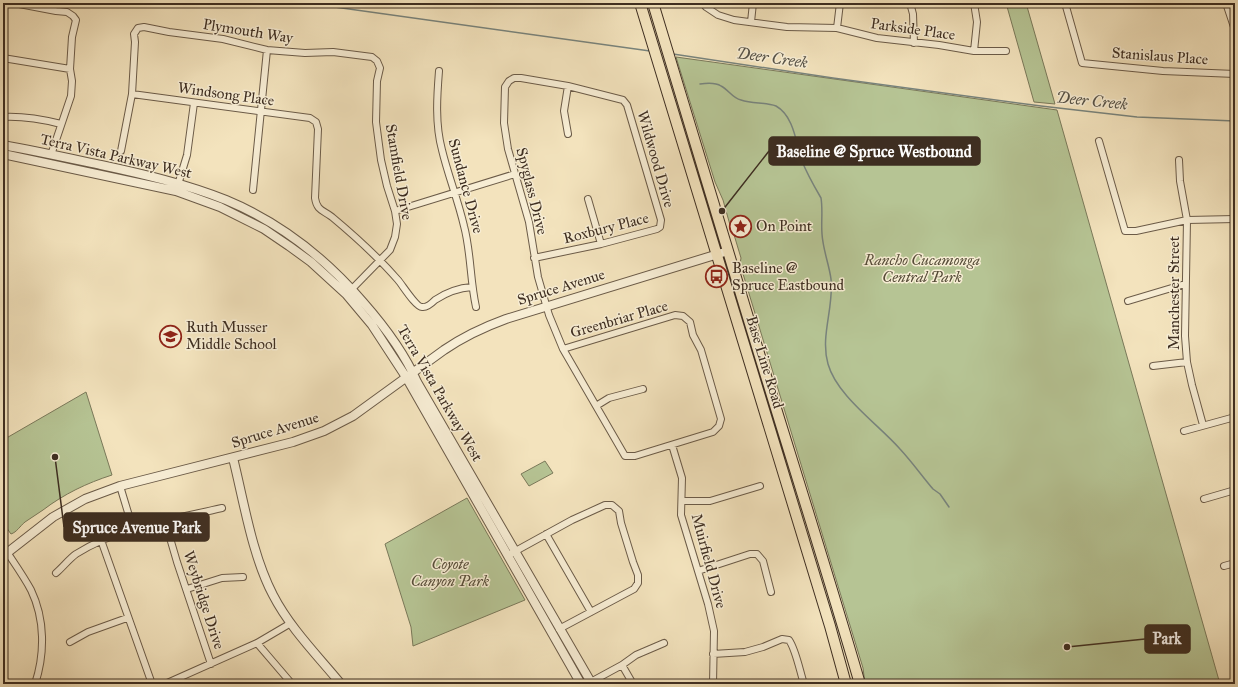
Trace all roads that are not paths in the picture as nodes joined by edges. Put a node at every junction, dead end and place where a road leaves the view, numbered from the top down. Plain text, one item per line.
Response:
1 (14, 3) edge
2 (640, 3) edge
3 (653, 3) edge
4 (703, 3) edge
5 (753, 3) edge
6 (840, 3) edge
7 (910, 3) edge
8 (974, 3) edge
9 (1065, 3) edge
10 (1226, 3) edge
11 (751, 22) junction
12 (837, 28) junction
13 (1235, 30) edge
14 (914, 42) junction
15 (267, 50) junction
16 (974, 51) junction
17 (1006, 51) dead end
18 (3, 58) edge
19 (377, 61) joint
20 (70, 69) junction
21 (439, 70) dead end
22 (1235, 74) edge
23 (568, 86) junction
24 (132, 94) junction
25 (194, 103) junction
26 (261, 112) junction
27 (3, 117) edge
28 (61, 124) junction
29 (568, 134) dead end
30 (1100, 141) dead end
31 (3, 145) edge
32 (121, 151) dead end
33 (3, 154) edge
34 (51, 155) junction
35 (1179, 160) dead end
36 (515, 174) junction
37 (177, 188) junction
38 (253, 190) dead end
39 (455, 192) junction
40 (588, 199) dead end
41 (395, 211) junction
42 (1235, 218) edge
43 (1187, 220) junction
44 (660, 227) joint
45 (602, 244) junction
46 (728, 251) junction
47 (717, 255) junction
48 (534, 258) junction
49 (381, 260) junction
50 (1185, 284) junction
51 (472, 287) junction
52 (349, 292) junction
53 (1128, 300) dead end
54 (476, 307) dead end
55 (547, 307) junction
56 (563, 349) junction
57 (1187, 362) junction
58 (1154, 366) dead end
59 (410, 375) junction
60 (643, 388) dead end
61 (596, 406) junction
62 (1235, 417) edge
63 (1203, 425) junction
64 (1184, 431) dead end
65 (672, 446) junction
66 (233, 458) junction
67 (120, 486) junction
68 (760, 486) dead end
69 (1235, 490) edge
70 (1204, 498) dead end
71 (682, 501) junction
72 (222, 508) dead end
73 (165, 521) junction
74 (133, 529) junction
75 (546, 534) junction
76 (101, 540) junction
77 (4, 551) edge
78 (512, 554) junction
79 (1235, 563) edge
80 (1224, 566) dead end
81 (698, 571) junction
82 (56, 573) dead end
83 (243, 578) dead end
84 (187, 589) junction
85 (771, 592) dead end
86 (591, 612) junction
87 (127, 618) junction
88 (291, 623) junction
89 (559, 629) junction
90 (70, 642) dead end
91 (257, 643) junction
92 (664, 643) dead end
93 (713, 654) junction
94 (211, 664) junction
95 (622, 665) junction
96 (590, 683) edge
97 (36, 684) edge
98 (152, 684) edge
99 (165, 684) edge
100 (292, 684) edge
101 (341, 684) edge
102 (581, 684) edge
103 (633, 684) edge
104 (713, 684) edge
105 (804, 684) edge
106 (846, 684) edge
107 (860, 684) edge

1 - 20 street
2 - 47 main road, Base Line Road
3 - 46 main road, Base Line Road
4 - 11 street, Parkside Place
5 - 11 street
6 - 12 street
7 - 14 street
8 - 16 street
9 - 22 street, Stanislaus Place
10 - 13 street
11 - 12 street, Parkside Place
12 - 14 street, Parkside Place
14 - 16 street, Parkside Place
15 - 19 street, Plymouth Way
15 - 24 street, Plymouth Way
15 - 26 street
16 - 17 street, Parkside Place
18 - 20 street
19 - 41 street, Stamfield Drive
20 - 28 street
21 - 39 street, Sundance Drive
23 - 29 street
23 - 36 street, Spyglass Drive
23 - 44 street, Wildwood Drive
24 - 25 street, Windsong Place
24 - 32 street
25 - 26 street, Windsong Place
25 - 37 street
26 - 38 street
26 - 49 street, Windsong Place
27 - 28 street
28 - 34 street
30 - 43 street
31 - 34 street, Terra Vista Parkway West
33 - 37 street, Terra Vista Parkway West
34 - 37 street, Terra Vista Parkway West
35 - 43 street, Manchester Street
36 - 39 street
36 - 48 street, Spyglass Drive
37 - 52 street, Terra Vista Parkway West
39 - 41 street
39 - 51 street, Sundance Drive
40 - 45 street
41 - 49 street, Stamfield Drive
42 - 43 street
43 - 50 street, Manchester Street
44 - 45 street, Roxbury Place
45 - 48 street, Roxbury Place
46 - 47 street, Spruce Avenue
46 - 107 main road, Base Line Road
47 - 55 street, Spruce Avenue
47 - 106 main road, Base Line Road
48 - 55 street, Spyglass Drive
49 - 51 street
49 - 52 street, Stamfield Drive
50 - 53 street
50 - 57 street, Manchester Street
51 - 54 street, Sundance Drive
52 - 59 street, Terra Vista Parkway West
55 - 56 street, Spyglass Drive
55 - 59 street, Spruce Avenue
56 - 61 street, Spyglass Drive
56 - 65 street, Greenbriar Place
57 - 58 street
57 - 63 street, Manchester Street
59 - 66 street, Spruce Avenue
59 - 78 street, Terra Vista Parkway West
60 - 61 street
61 - 65 street, Spyglass Drive
62 - 63 street
63 - 64 street
65 - 71 street, Muirfield Drive
66 - 67 street, Spruce Avenue
66 - 88 street
67 - 74 street
67 - 77 street, Spruce Avenue
68 - 71 street
69 - 70 street
71 - 81 street, Muirfield Drive
72 - 73 street
73 - 74 street
73 - 84 street, Weybridge Drive
74 - 76 street
75 - 78 street
75 - 86 street
75 - 86 street
76 - 82 street
76 - 87 street
77 - 97 street
78 - 89 street, Terra Vista Parkway West
78 - 102 street, Terra Vista Parkway West
79 - 80 street
81 - 85 street
81 - 93 street, Muirfield Drive
83 - 84 street
84 - 94 street, Weybridge Drive
86 - 89 street
87 - 90 street
87 - 98 street
88 - 91 street
88 - 101 street
89 - 96 street, Terra Vista Parkway West
91 - 94 street
91 - 100 street
92 - 95 street
93 - 104 street, Muirfield Drive
93 - 105 street
94 - 99 street
95 - 96 street
95 - 103 street

